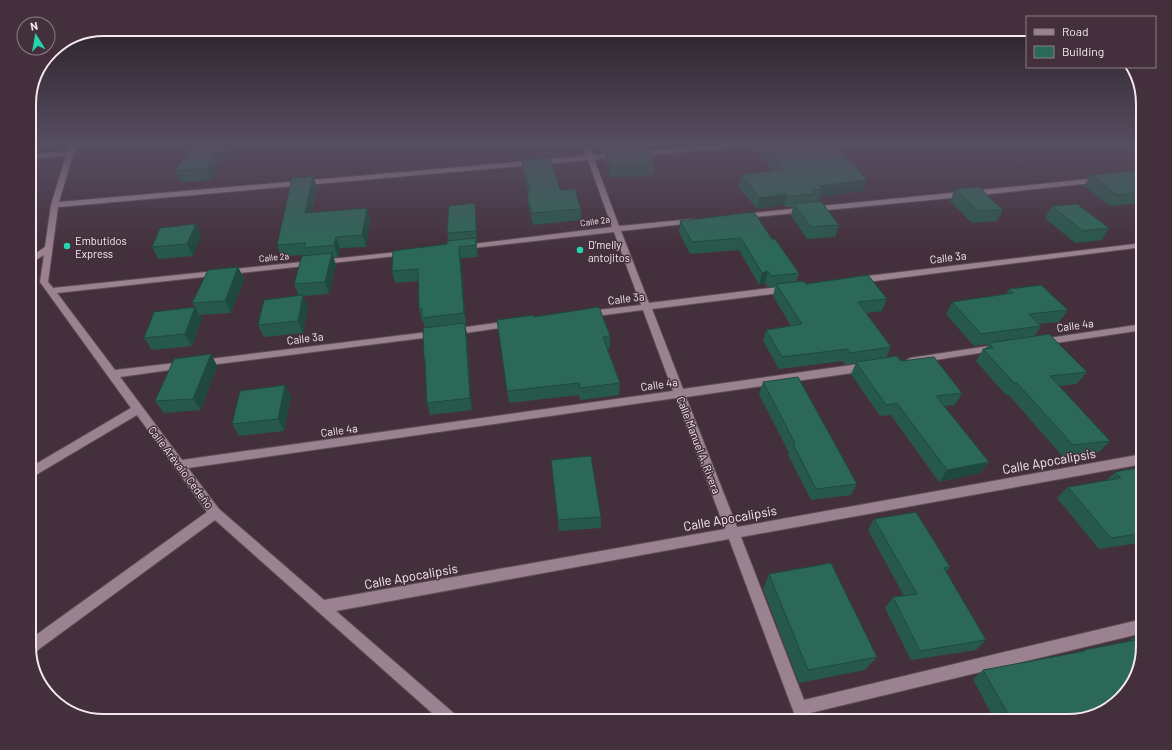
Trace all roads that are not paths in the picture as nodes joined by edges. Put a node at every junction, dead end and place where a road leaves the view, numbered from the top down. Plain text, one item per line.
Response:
1 (64, 181) edge
2 (328, 181) edge
3 (599, 181) edge
4 (1086, 181) edge
5 (55, 205) junction
6 (733, 217) edge
7 (701, 220) edge
8 (616, 228) junction
9 (1136, 246) edge
10 (49, 248) junction
11 (455, 248) edge
12 (416, 252) edge
13 (36, 257) edge
14 (848, 282) edge
15 (794, 289) edge
16 (51, 291) junction
17 (646, 307) junction
18 (583, 315) edge
19 (520, 323) edge
20 (1136, 328) edge
21 (1030, 343) edge
22 (1006, 347) edge
23 (896, 362) edge
24 (873, 366) edge
25 (113, 374) junction
26 (679, 393) junction
27 (138, 409) junction
28 (1136, 460) edge
29 (179, 465) junction
30 (36, 470) edge
31 (215, 513) junction
32 (733, 533) junction
33 (322, 607) junction
34 (1136, 628) edge
35 (36, 644) edge
36 (800, 708) junction
37 (444, 714) edge
38 (802, 714) edge

1 - 5 street, Calle Arévalo Cedeño
2 - 5 street
3 - 8 street, Calle Manuel A. Rivera
4 - 6 street
5 - 10 street, Calle Arévalo Cedeño
7 - 8 street, Calle 2a
8 - 11 street, Calle 2a
8 - 17 street, Calle Manuel A. Rivera
9 - 14 street, Calle 3a
10 - 13 street
10 - 16 street, Calle Arévalo Cedeño
12 - 16 street, Calle 2a
15 - 17 street, Calle 3a
16 - 25 street, Calle Arévalo Cedeño
17 - 18 street, Calle 3a
17 - 26 street, Calle Manuel A. Rivera
19 - 25 street, Calle 3a
20 - 21 street, Calle 4a
22 - 23 street
24 - 26 street, Calle 4a
25 - 27 street, Calle Arévalo Cedeño
26 - 29 street, Calle 4a
26 - 32 street, Calle Manuel A. Rivera
27 - 29 street, Calle Arévalo Cedeño
27 - 30 street
28 - 32 street, Calle Apocalipsis
29 - 31 street, Calle Arévalo Cedeño
31 - 33 street, Calle Arévalo Cedeño
31 - 35 street
32 - 33 street, Calle Apocalipsis
32 - 36 street, Calle Manuel A. Rivera
33 - 37 street, Calle Arévalo Cedeño
34 - 36 street
36 - 38 street, Calle Manuel A. Rivera

